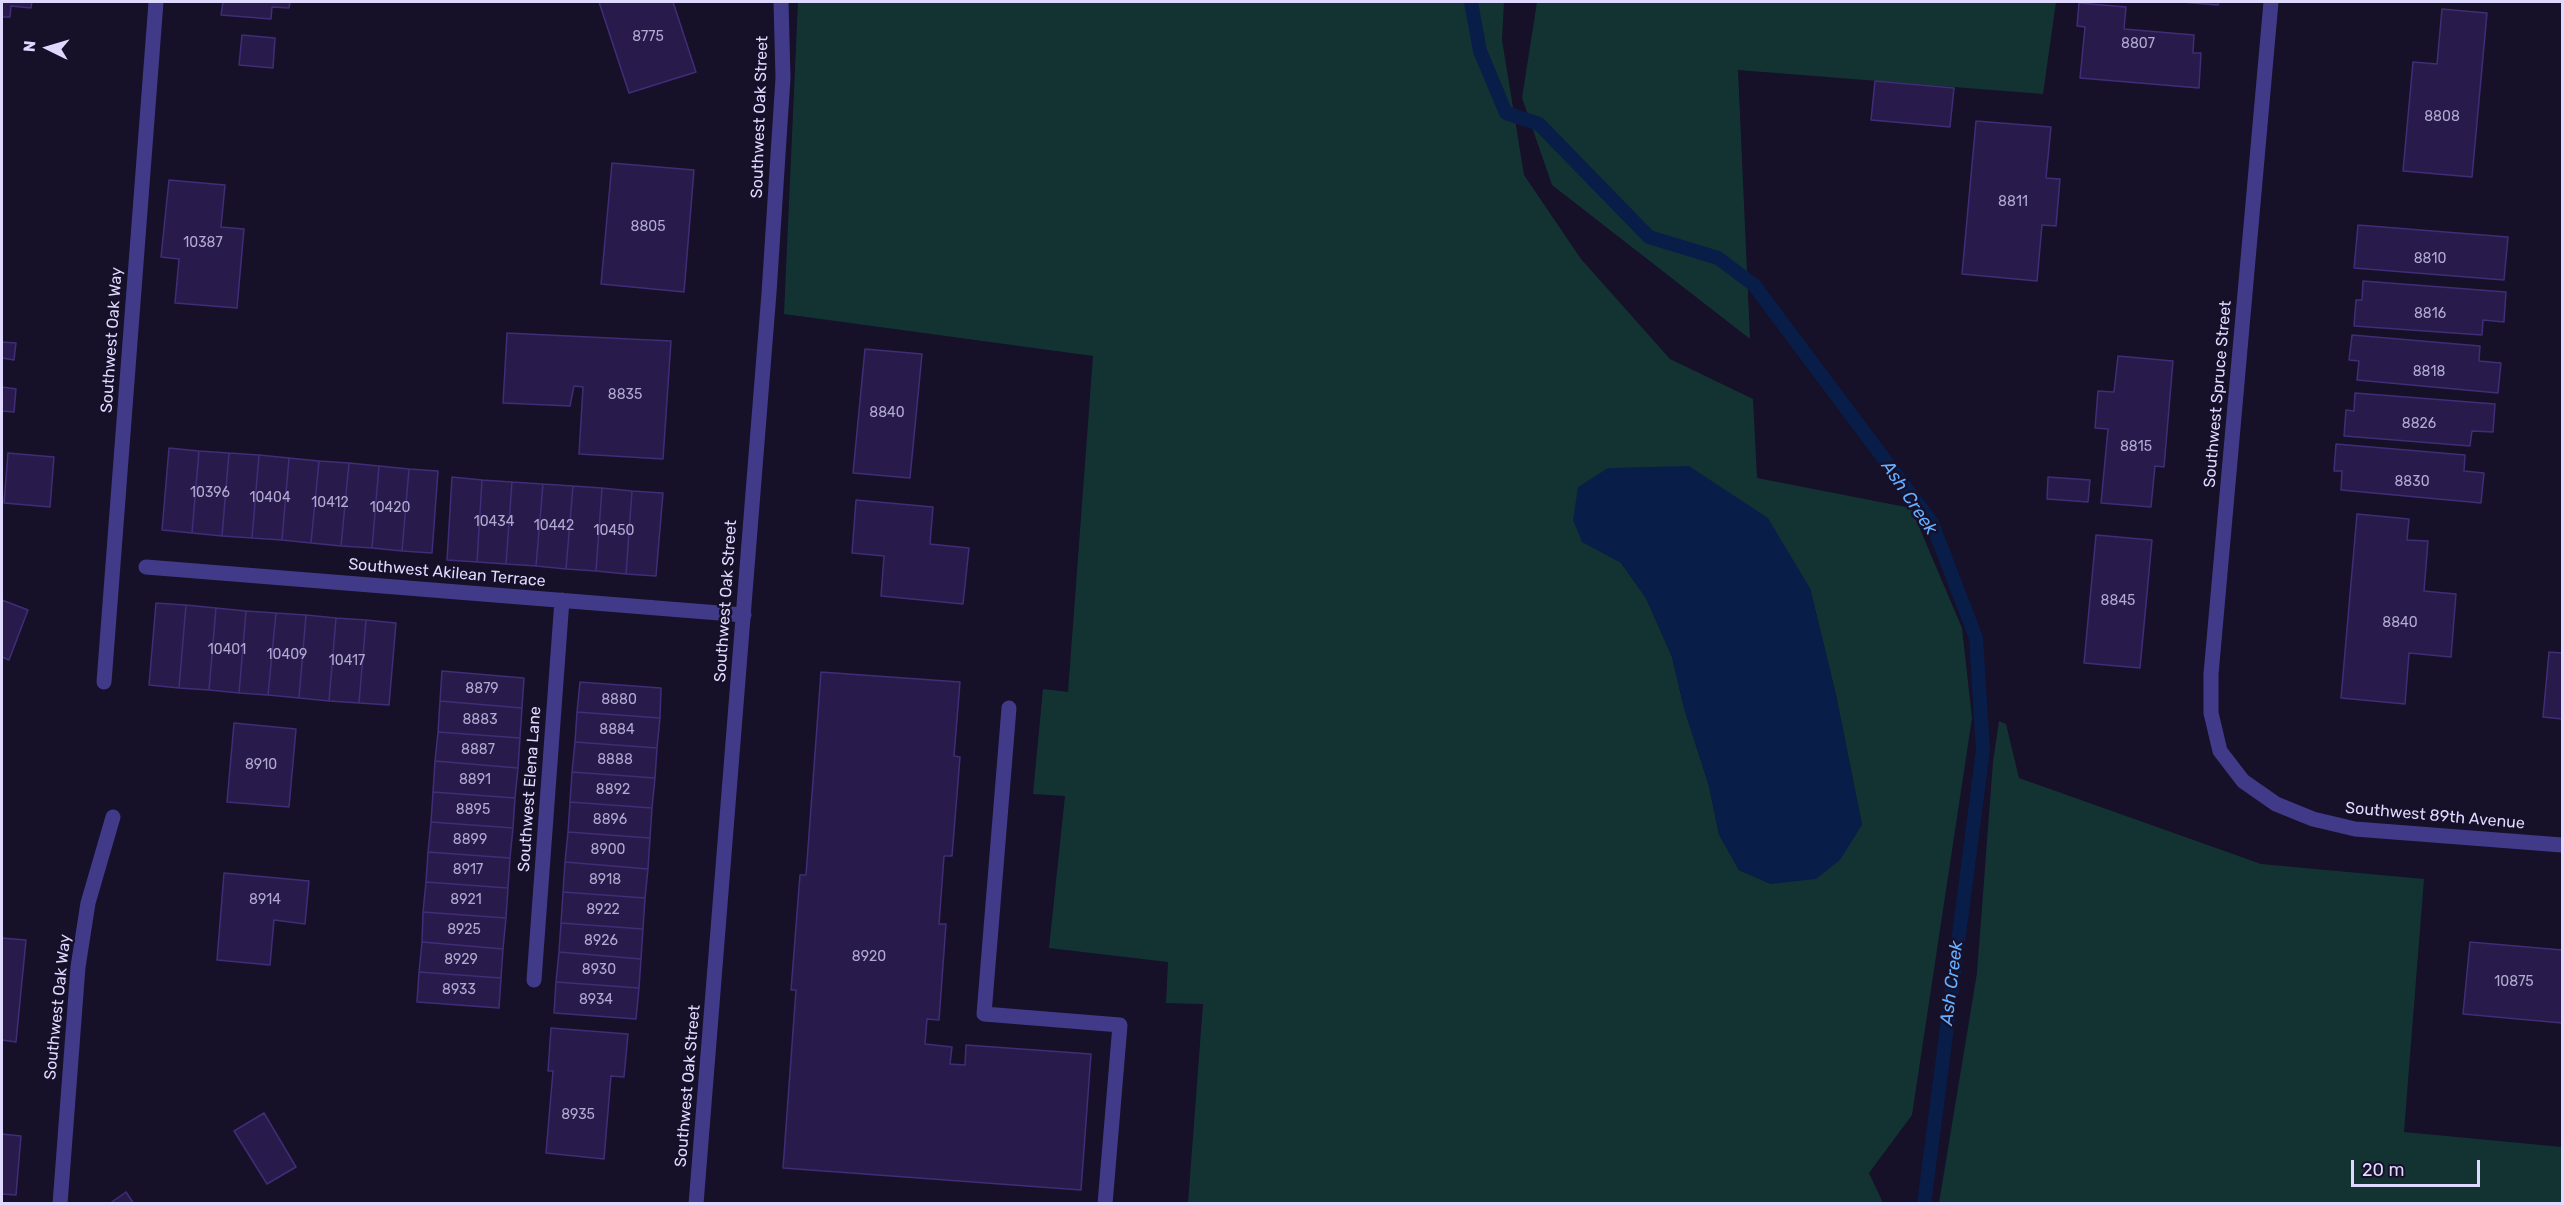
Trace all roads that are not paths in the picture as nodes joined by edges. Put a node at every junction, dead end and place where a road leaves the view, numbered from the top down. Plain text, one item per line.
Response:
1 (156, 2) edge
2 (781, 2) edge
3 (2271, 2) edge
4 (146, 567) dead end
5 (562, 600) junction
6 (744, 615) junction
7 (104, 682) dead end
8 (1009, 708) dead end
9 (2243, 781) joint
10 (113, 817) dead end
11 (2562, 845) edge
12 (534, 980) dead end
13 (60, 1203) edge
14 (696, 1203) edge
15 (1105, 1203) edge

1 - 7 street, Southwest Oak Way
2 - 6 street, Southwest Oak Street
3 - 9 street, Southwest Spruce Street
4 - 5 street, Southwest Akilean Terrace
5 - 6 street, Southwest Akilean Terrace
5 - 12 street, Southwest Elena Lane
6 - 14 street, Southwest Oak Street
8 - 15 street
9 - 11 street, Southwest 89th Avenue
10 - 13 street, Southwest Oak Way

